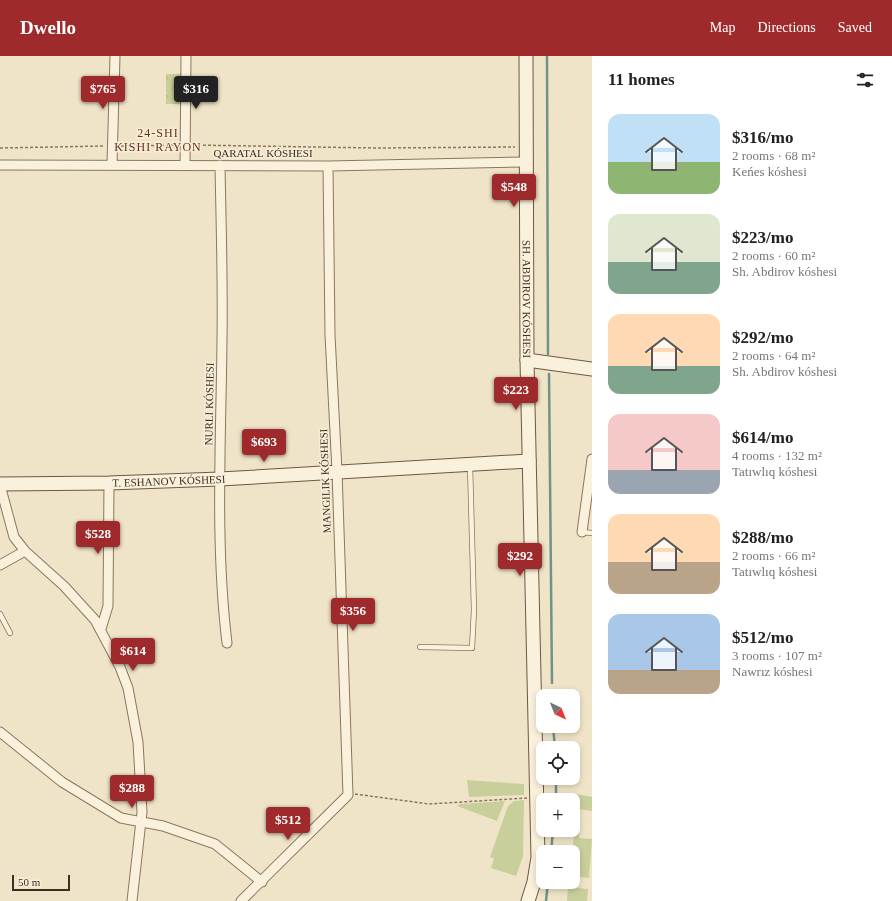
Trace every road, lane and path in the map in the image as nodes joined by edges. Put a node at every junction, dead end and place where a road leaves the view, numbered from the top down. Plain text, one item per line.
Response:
1 (115, 56) edge
2 (186, 56) edge
3 (526, 56) edge
4 (185, 145) junction
5 (113, 146) junction
6 (0, 148) edge
7 (516, 148) dead end
8 (526, 162) junction
9 (112, 164) junction
10 (185, 164) junction
11 (0, 165) edge
12 (220, 165) junction
13 (328, 166) junction
14 (527, 360) junction
15 (592, 369) edge
16 (592, 459) edge
17 (529, 460) junction
18 (470, 463) junction
19 (337, 471) junction
20 (220, 479) junction
21 (109, 483) junction
22 (0, 484) edge
23 (582, 532) joint
24 (592, 533) edge
25 (25, 551) junction
26 (0, 566) edge
27 (0, 614) edge
28 (101, 629) junction
29 (10, 633) dead end
30 (227, 643) dead end
31 (420, 647) dead end
32 (0, 732) edge
33 (537, 793) edge
34 (348, 794) junction
35 (536, 798) edge
36 (140, 822) junction
37 (538, 837) edge
38 (262, 882) junction
39 (132, 901) edge
40 (241, 901) edge
41 (528, 901) edge

1 - 5 street
2 - 4 street
3 - 8 street, SH. ABDIROV KÓSHESI
4 - 5 path
4 - 7 path
4 - 10 street
5 - 6 path
5 - 9 street
8 - 13 street, QARATAL KÓSHESI
8 - 14 street, SH. ABDIROV KÓSHESI
9 - 10 street, QARATAL KÓSHESI
9 - 11 street, QARATAL KÓSHESI
10 - 12 street, QARATAL KÓSHESI
12 - 13 street, QARATAL KÓSHESI
12 - 20 street
13 - 19 street, MANGILIK KÓSHESI
14 - 15 street
14 - 17 street, SH. ABDIROV KÓSHESI
16 - 23 street
17 - 18 street, T. ESHANOV KÓSHESI
17 - 33 street, SH. ABDIROV KÓSHESI
18 - 19 street, T. ESHANOV KÓSHESI
18 - 31 lane
19 - 20 street, T. ESHANOV KÓSHESI
19 - 34 street, MANGILIK KÓSHESI
20 - 21 street, T. ESHANOV KÓSHESI
20 - 30 street
21 - 22 street, T. ESHANOV KÓSHESI
21 - 28 street
22 - 25 street
23 - 24 lane
25 - 26 street
25 - 28 street
27 - 29 lane
28 - 36 street
32 - 36 street
34 - 35 path
34 - 38 street
36 - 38 street
36 - 39 street
37 - 41 street, SH. ABDIROV KÓSHESI
38 - 40 street

